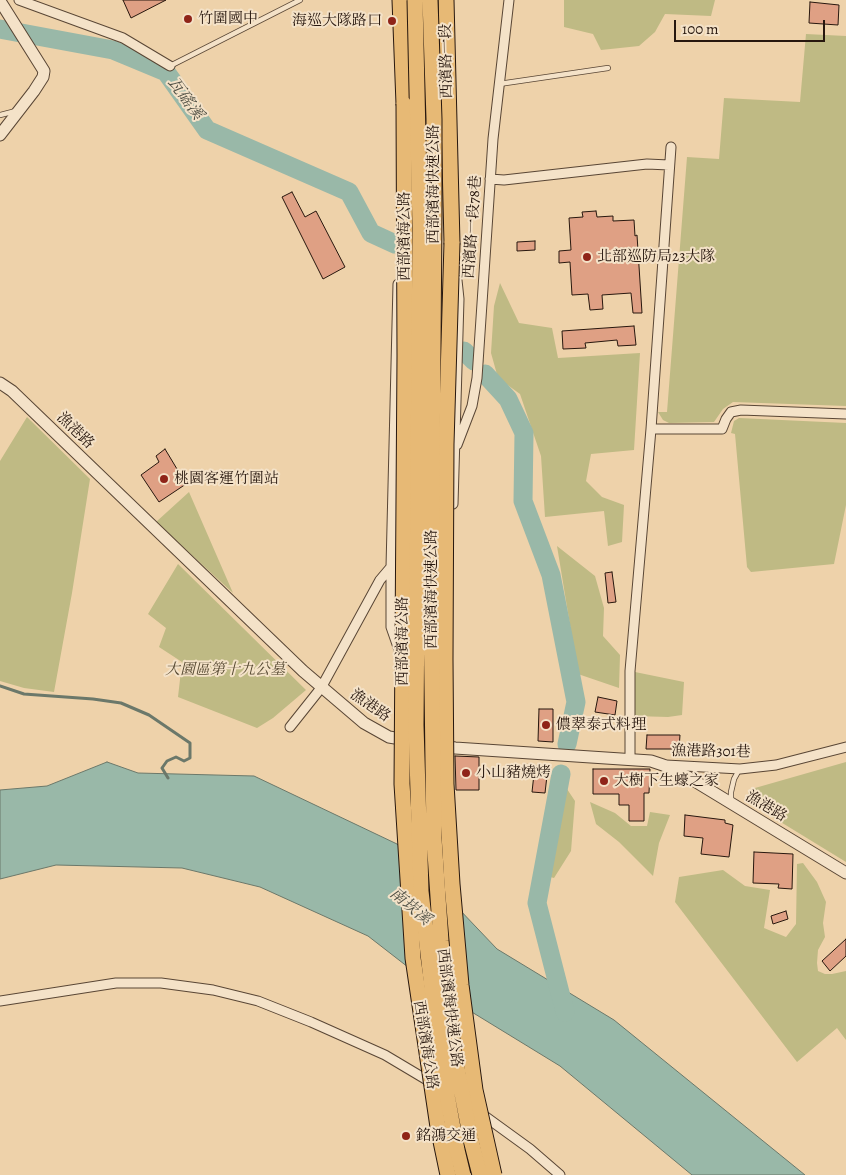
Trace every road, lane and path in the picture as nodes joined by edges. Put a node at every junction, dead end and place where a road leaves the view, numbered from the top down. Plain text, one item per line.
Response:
1 (19, 0) edge
2 (300, 0) edge
3 (400, 0) edge
4 (415, 0) edge
5 (430, 0) edge
6 (446, 0) edge
7 (508, 0) edge
8 (1, 2) edge
9 (170, 66) joint
10 (608, 68) dead end
11 (499, 84) junction
12 (404, 104) junction
13 (19, 110) junction
14 (0, 115) edge
15 (0, 135) edge
16 (671, 147) dead end
17 (669, 165) junction
18 (490, 179) junction
19 (452, 243) junction
20 (0, 383) edge
21 (846, 414) edge
22 (651, 430) junction
23 (455, 452) junction
24 (391, 567) junction
25 (321, 688) junction
26 (290, 727) dead end
27 (409, 741) junction
28 (436, 745) junction
29 (846, 747) edge
30 (630, 758) junction
31 (663, 765) junction
32 (740, 769) junction
33 (732, 804) junction
34 (846, 873) edge
35 (0, 1001) edge
36 (448, 1175) edge
37 (464, 1175) edge
38 (480, 1175) edge
39 (494, 1175) edge
40 (560, 1175) edge

1 - 9 street
2 - 9 lane
3 - 12 main road
4 - 37 main road, 西部濱海快速公路, bridge
5 - 38 main road, 西部濱海快速公路, bridge
6 - 19 main road, 西濱路一段
7 - 11 street, 西濱路一段78巷
8 - 13 street
10 - 11 lane
11 - 18 street, 西濱路一段78巷
12 - 24 street
12 - 36 main road, 西部濱海公路, bridge
13 - 14 lane
13 - 15 street
16 - 17 street
17 - 18 street
17 - 22 street
18 - 23 street, 西濱路一段78巷
19 - 23 street
19 - 39 main road, bridge
20 - 25 street, 漁港路
21 - 22 street
22 - 30 street
23 - 28 street
24 - 25 street
24 - 27 street
25 - 26 street
25 - 27 street, 漁港路
27 - 28 street, 漁港路
28 - 30 street, 漁港路
29 - 32 street, 漁港路301巷
30 - 31 street, 漁港路
31 - 32 street, 漁港路301巷
31 - 33 street, 漁港路
32 - 33 lane
33 - 34 street, 漁港路
35 - 40 street

